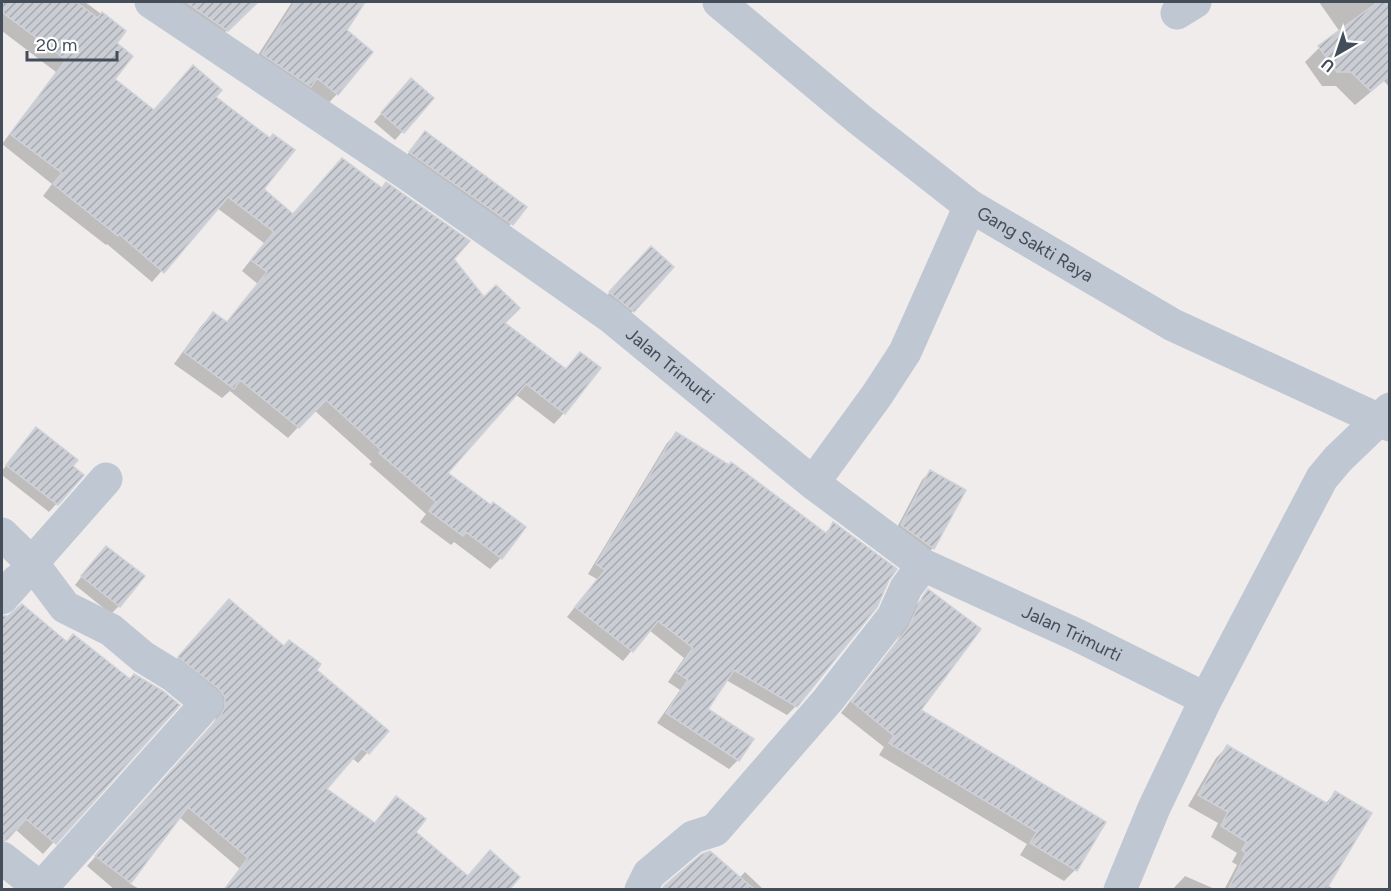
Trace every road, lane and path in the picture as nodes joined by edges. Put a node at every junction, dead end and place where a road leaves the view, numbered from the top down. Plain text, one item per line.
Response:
1 (151, 2) edge
2 (719, 2) edge
3 (970, 206) junction
4 (1386, 417) edge
5 (106, 479) dead end
6 (813, 483) junction
7 (2, 534) edge
8 (923, 565) junction
9 (17, 580) edge
10 (1206, 699) junction
11 (2, 858) edge
12 (42, 889) edge
13 (641, 890) edge
14 (1120, 890) edge

1 - 6 street, Jalan Trimurti
2 - 3 street, Gang Sakti Raya
3 - 4 street, Gang Sakti Raya
3 - 6 street
4 - 10 street
5 - 9 street
6 - 8 street, Jalan Trimurti
7 - 9 street
8 - 10 street, Jalan Trimurti
8 - 13 street
9 - 12 street
10 - 14 street
11 - 12 street

